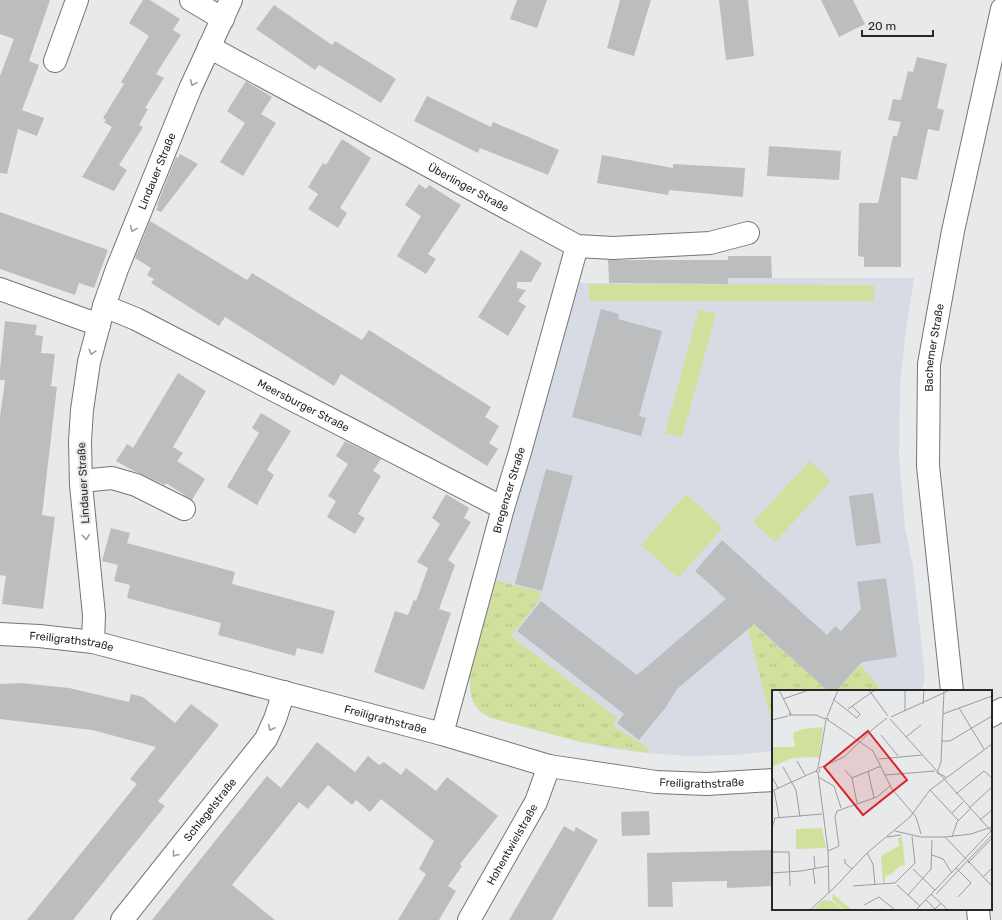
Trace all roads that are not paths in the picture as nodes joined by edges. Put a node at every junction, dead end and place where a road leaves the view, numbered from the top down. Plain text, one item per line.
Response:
1 (77, 0) edge
2 (191, 0) edge
3 (1002, 9) edge
4 (227, 10) edge
5 (209, 47) junction
6 (55, 60) dead end
7 (748, 233) dead end
8 (577, 246) junction
9 (0, 289) edge
10 (101, 316) junction
11 (81, 481) junction
12 (503, 508) junction
13 (184, 509) dead end
14 (0, 634) edge
15 (93, 642) junction
16 (952, 690) edge
17 (284, 692) junction
18 (1002, 709) edge
19 (992, 715) edge
20 (442, 734) junction
21 (549, 766) junction
22 (772, 780) edge
23 (978, 910) edge
24 (122, 920) edge
25 (469, 920) edge
26 (980, 920) edge

1 - 6 street
2 - 4 street, Lindauer Straße
3 - 16 street, Bachemer Straße
4 - 5 street, Lindauer Straße
5 - 8 street, Überlinger Straße
5 -> 10 street, Lindauer Straße
7 - 8 street, Überlinger Straße
8 - 12 street, Bregenzer Straße
9 - 10 street
10 -> 11 street, Lindauer Straße
10 - 12 street, Meersburger Straße
11 - 13 street
11 -> 15 street, Lindauer Straße
12 - 20 street, Bregenzer Straße
14 - 15 street, Freiligrathstraße
15 - 17 street, Freiligrathstraße
17 - 20 street, Freiligrathstraße
17 -> 24 street, Schlegelstraße
18 - 19 street
20 - 21 street, Freiligrathstraße
21 - 22 street, Freiligrathstraße
21 - 25 street, Hohentwielstraße
23 - 26 street

